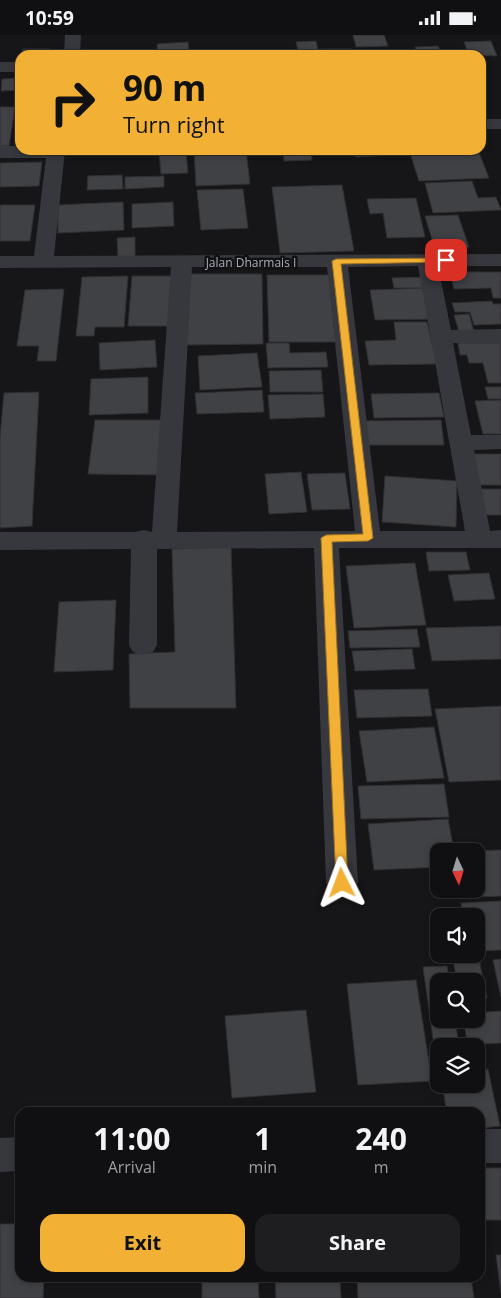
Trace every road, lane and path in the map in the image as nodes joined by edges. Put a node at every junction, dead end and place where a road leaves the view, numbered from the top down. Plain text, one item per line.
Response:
1 (73, 35) edge
2 (72, 50) edge
3 (0, 67) edge
4 (15, 67) edge
5 (501, 123) edge
6 (486, 124) edge
7 (0, 152) edge
8 (15, 152) edge
9 (56, 155) edge
10 (501, 260) edge
11 (336, 261) junction
12 (427, 261) junction
13 (0, 262) edge
14 (43, 262) junction
15 (182, 263) junction
16 (501, 336) edge
17 (443, 337) junction
18 (501, 442) edge
19 (462, 443) junction
20 (326, 538) junction
21 (368, 538) junction
22 (154, 539) junction
23 (495, 540) edge
24 (0, 541) edge
25 (143, 645) dead end
26 (342, 883) dead end
27 (501, 1145) edge
28 (485, 1146) edge
29 (15, 1154) edge
30 (0, 1155) edge

1 - 2 street
3 - 4 street
5 - 6 street
7 - 8 street
9 - 14 street
10 - 12 street, Jalan Dharmais I
11 - 12 street, Jalan Dharmais I
11 - 15 street, Jalan Dharmais I
11 - 21 street
12 - 17 street
13 - 14 street, Jalan Dharmais I
14 - 15 street, Jalan Dharmais I
15 - 22 street
16 - 17 street
17 - 19 street
18 - 19 street
19 - 23 street
20 - 21 street
20 - 22 street
20 - 26 street
21 - 23 street
22 - 24 street
22 - 25 street
27 - 28 street
29 - 30 street

